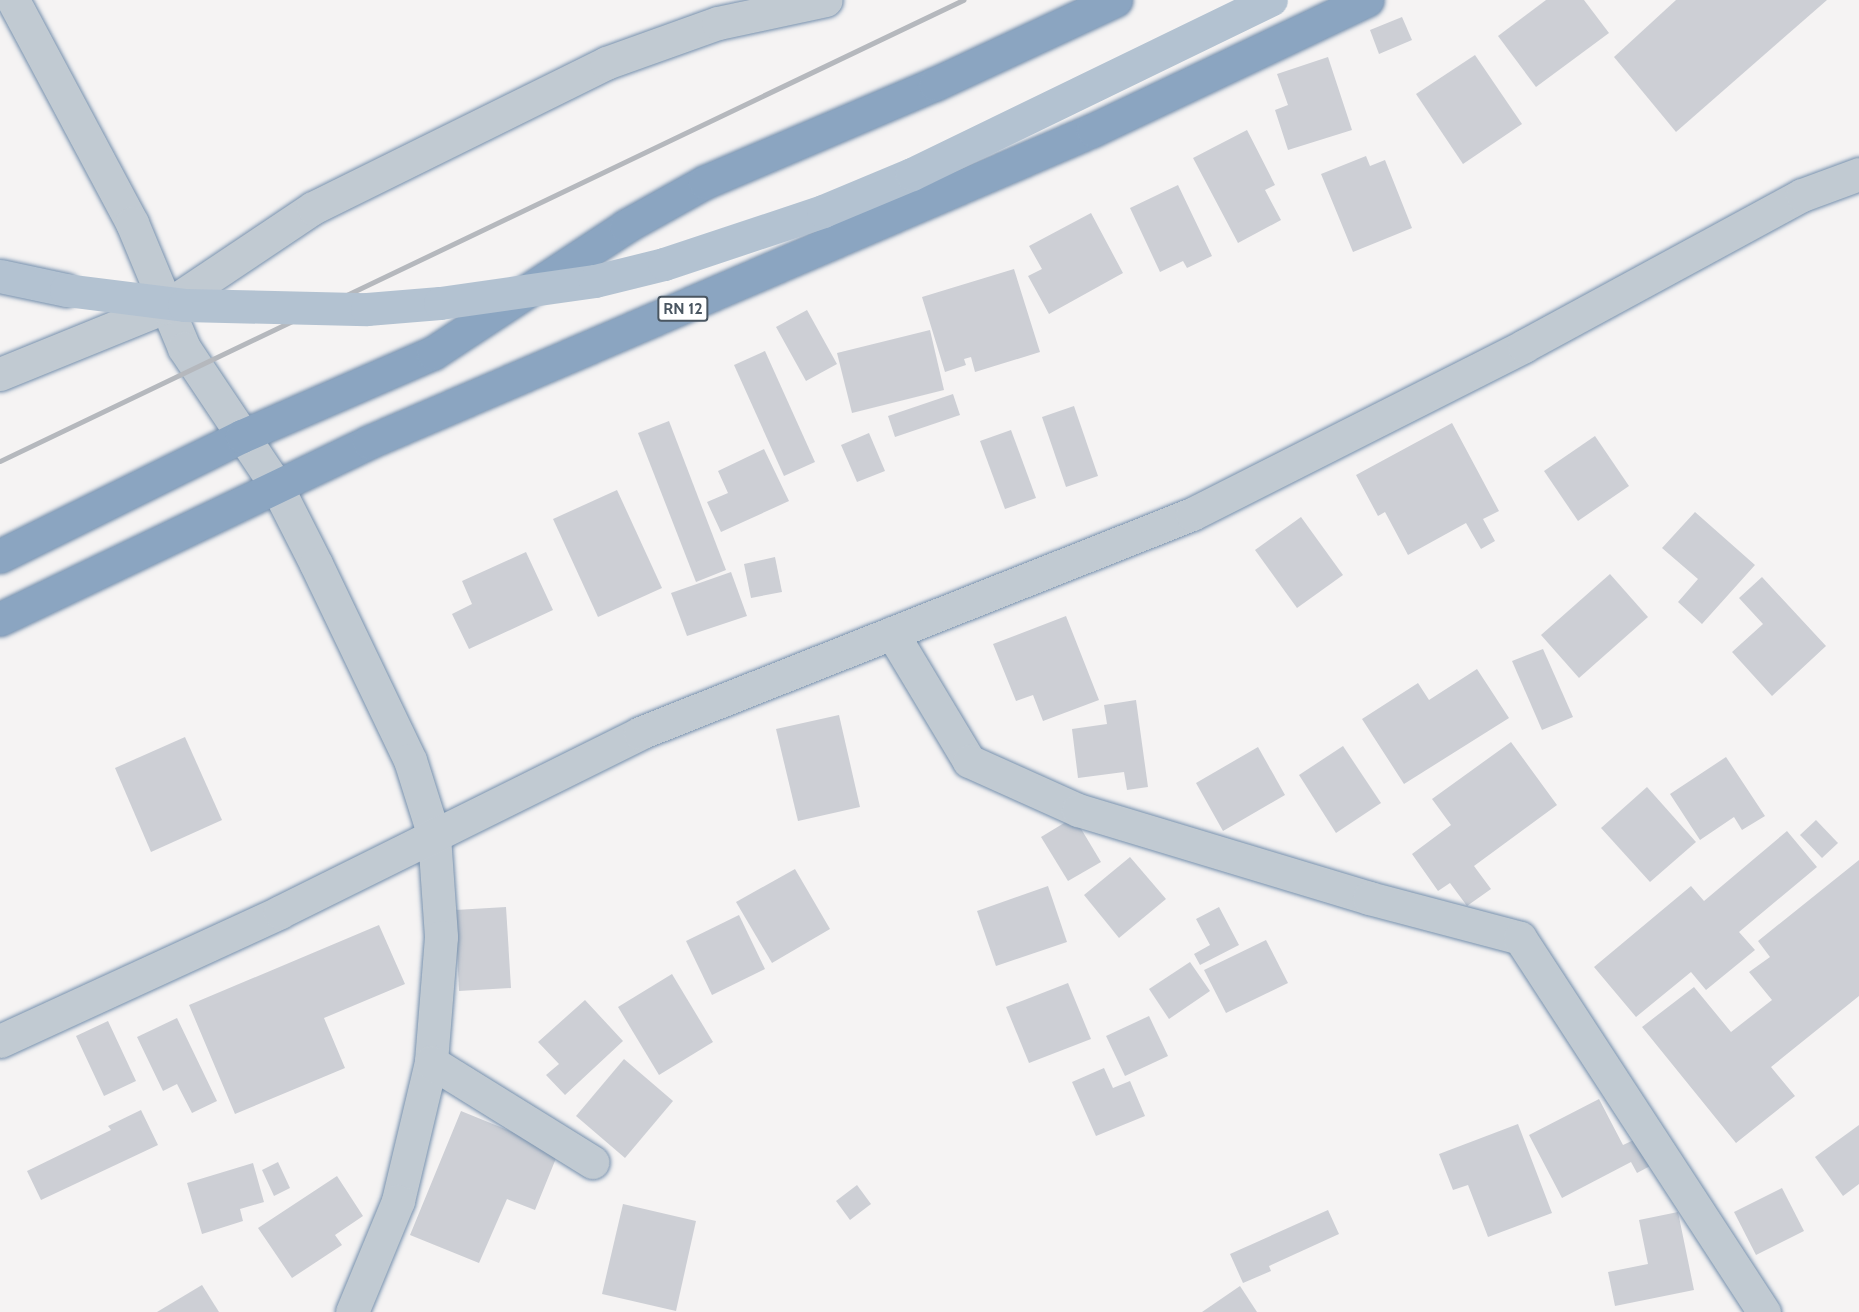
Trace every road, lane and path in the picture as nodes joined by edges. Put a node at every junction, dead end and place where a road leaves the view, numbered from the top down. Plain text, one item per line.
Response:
1 (13, 0) edge
2 (826, 0) edge
3 (1115, 0) edge
4 (1271, 0) edge
5 (1367, 0) edge
6 (1859, 174) edge
7 (0, 276) edge
8 (165, 307) junction
9 (0, 374) edge
10 (242, 436) junction
11 (277, 486) junction
12 (0, 556) edge
13 (0, 619) edge
14 (892, 633) junction
15 (434, 836) junction
16 (0, 1041) edge
17 (431, 1062) junction
18 (592, 1162) dead end
19 (352, 1312) edge
20 (1764, 1312) edge

1 - 8 street
2 - 8 street
3 - 10 highway
4 - 7 main road, bridge
5 - 11 highway, RN 12
6 - 14 street
8 - 9 street
8 - 10 street
10 - 11 street
10 - 12 highway
11 - 13 highway, RN 12
11 - 15 street
14 - 15 street
14 - 20 street
15 - 16 street
15 - 17 street
17 - 18 street
17 - 19 street

